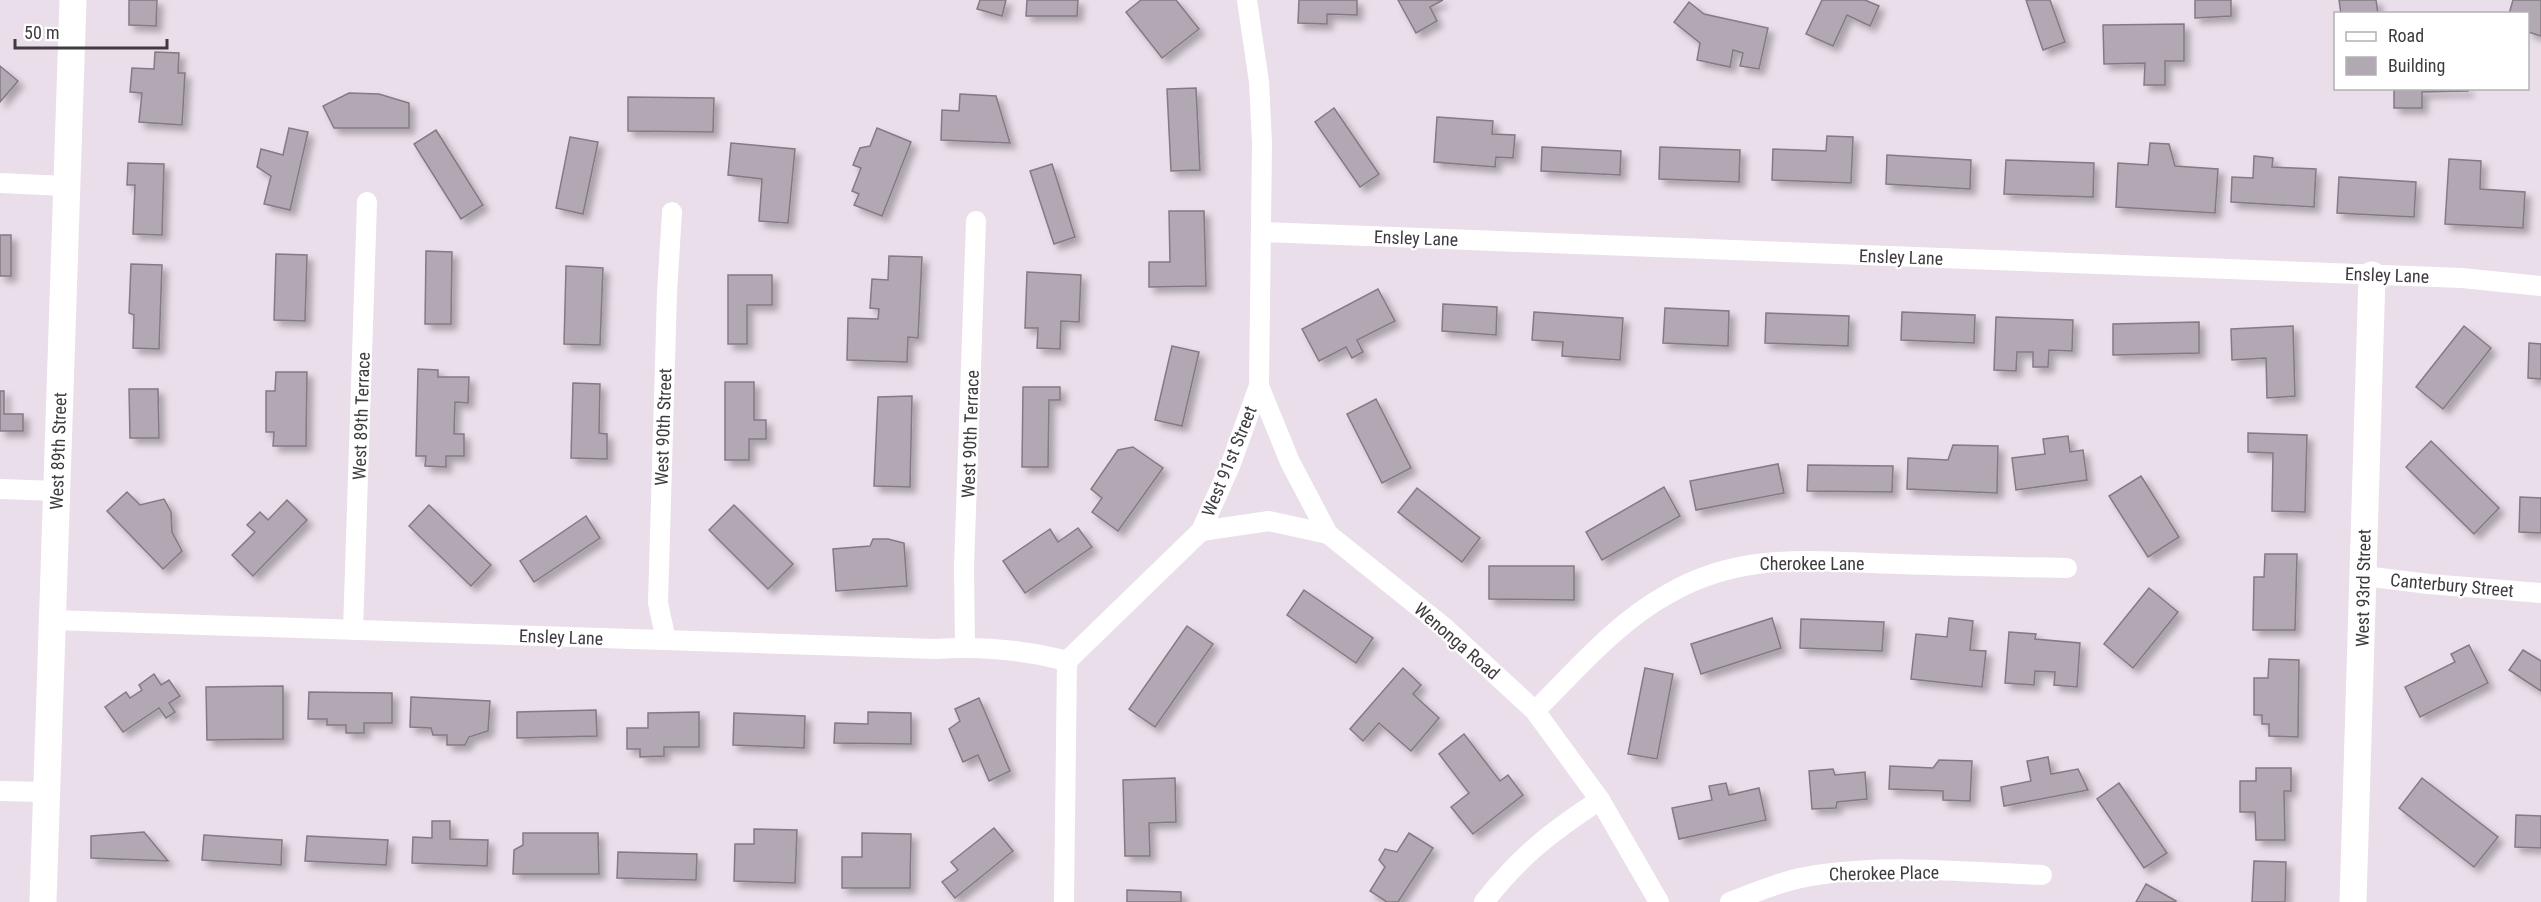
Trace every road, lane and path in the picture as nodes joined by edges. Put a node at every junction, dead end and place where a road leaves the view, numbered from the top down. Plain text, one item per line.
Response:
1 (73, 0) edge
2 (1246, 0) edge
3 (0, 183) edge
4 (66, 186) junction
5 (367, 202) dead end
6 (672, 212) dead end
7 (976, 221) dead end
8 (1262, 232) junction
9 (2372, 275) junction
10 (2541, 286) edge
11 (1259, 386) junction
12 (0, 489) edge
13 (57, 491) junction
14 (1201, 531) junction
15 (1328, 534) junction
16 (2067, 568) dead end
17 (2364, 576) junction
18 (2541, 593) edge
19 (53, 620) junction
20 (353, 630) junction
21 (666, 640) junction
22 (965, 647) junction
23 (1067, 661) junction
24 (1535, 711) junction
25 (0, 791) edge
26 (46, 792) junction
27 (1600, 800) junction
28 (2042, 875) dead end
29 (44, 902) edge
30 (1064, 902) edge
31 (1484, 902) edge
32 (1659, 902) edge
33 (1730, 902) edge
34 (2354, 902) edge

1 - 4 street, West 89th Street
2 - 8 street, West 91st Street
3 - 4 street
4 - 13 street, West 89th Street
5 - 20 street, West 89th Terrace
6 - 21 street, West 90th Street
7 - 22 street, West 90th Terrace
8 - 9 street, Ensley Lane
8 - 11 street, West 91st Street
9 - 10 street, Ensley Lane
9 - 17 street, West 93rd Street
11 - 14 street, West 91st Street
11 - 15 street, Wenonga Road
12 - 13 street
13 - 19 street, West 89th Street
14 - 15 street
14 - 23 street, West 91st Street
15 - 24 street, Wenonga Road
16 - 24 street, Cherokee Lane
17 - 18 street, Canterbury Street
17 - 34 street, West 93rd Street
19 - 20 street, Ensley Lane
19 - 26 street, West 89th Street
20 - 21 street, Ensley Lane
21 - 22 street, Ensley Lane
22 - 23 street, Ensley Lane
23 - 30 street
24 - 27 street, Wenonga Road
25 - 26 street
26 - 29 street, West 89th Street
27 - 31 street
27 - 32 street, Wenonga Road
28 - 33 street, Cherokee Place

